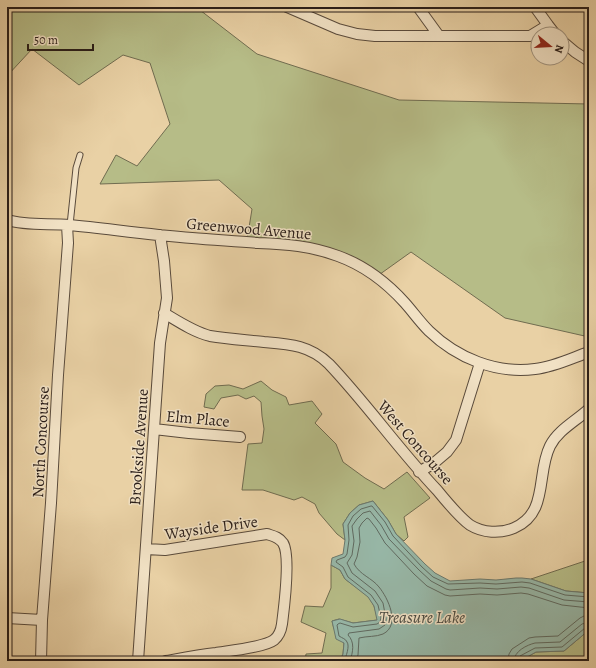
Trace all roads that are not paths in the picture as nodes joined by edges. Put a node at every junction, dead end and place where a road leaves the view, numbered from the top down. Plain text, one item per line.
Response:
1 (287, 7) edge
2 (418, 7) edge
3 (535, 7) edge
4 (548, 25) joint
5 (439, 36) junction
6 (570, 48) edge
7 (589, 61) edge
8 (80, 155) dead end
9 (8, 220) edge
10 (68, 225) junction
11 (160, 235) junction
12 (164, 313) junction
13 (589, 352) edge
14 (480, 363) junction
15 (589, 409) edge
16 (154, 429) junction
17 (240, 436) dead end
18 (419, 472) junction
19 (146, 548) junction
20 (7, 618) edge
21 (42, 620) junction
22 (41, 661) edge
23 (138, 661) edge
24 (166, 661) edge

1 - 5 street
2 - 5 street
3 - 4 street
4 - 5 street
6 - 7 street
8 - 10 lane
9 - 10 street, Greenwood Avenue
10 - 11 street, Greenwood Avenue
10 - 21 street, North Concourse
11 - 12 street, Brookside Avenue
11 - 14 street, Greenwood Avenue
12 - 16 street, Brookside Avenue
12 - 18 street, West Concourse
13 - 14 street, Greenwood Avenue
14 - 18 street
15 - 18 street, West Concourse
16 - 17 street, Elm Place
16 - 19 street, Brookside Avenue
19 - 23 street, Brookside Avenue
19 - 24 street, Wayside Drive
20 - 21 street
21 - 22 street, North Concourse

